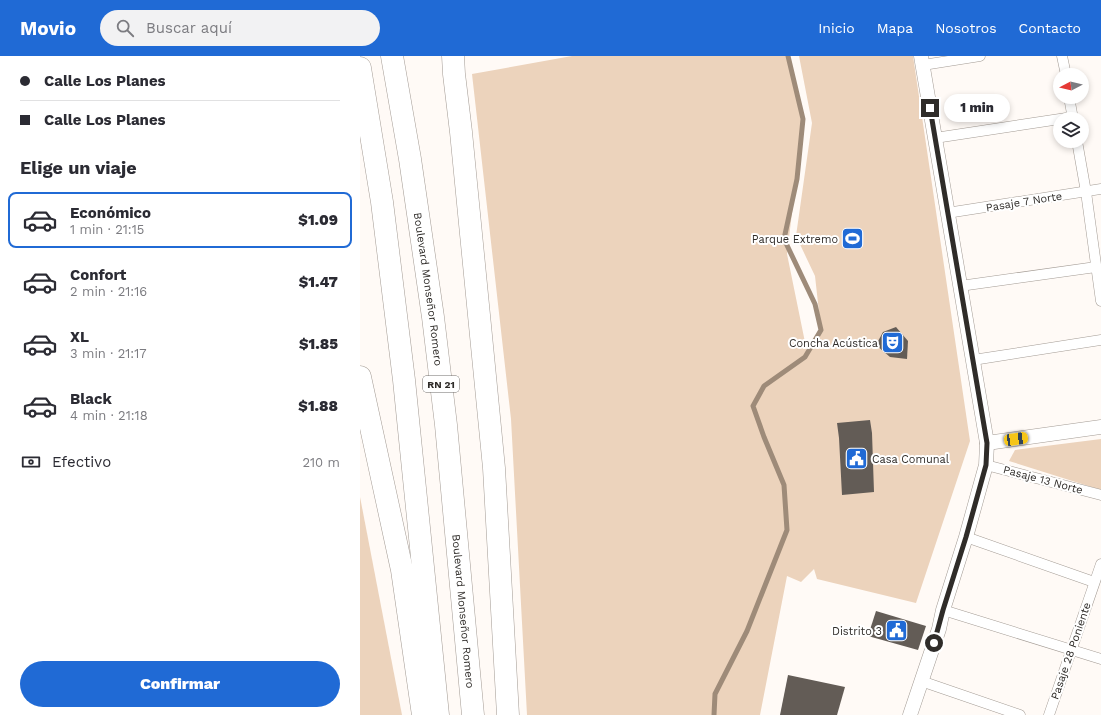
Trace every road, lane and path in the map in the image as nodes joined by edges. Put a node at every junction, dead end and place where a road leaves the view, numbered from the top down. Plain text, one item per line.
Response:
1 (392, 56) edge
2 (453, 56) edge
3 (465, 56) edge
4 (980, 56) edge
5 (1062, 56) edge
6 (922, 60) edge
7 (360, 68) edge
8 (1065, 68) edge
9 (1053, 121) edge
10 (461, 132) junction
11 (935, 138) junction
12 (1078, 148) edge
13 (1101, 190) edge
14 (1086, 192) junction
15 (947, 213) junction
16 (1096, 267) junction
17 (960, 286) junction
18 (1101, 301) edge
19 (1101, 340) edge
20 (972, 360) junction
21 (360, 377) edge
22 (1101, 427) edge
23 (987, 443) junction
24 (986, 465) junction
25 (1101, 495) edge
26 (966, 537) junction
27 (1101, 564) edge
28 (1094, 582) junction
29 (943, 610) junction
30 (1071, 650) junction
31 (1101, 659) edge
32 (921, 681) junction
33 (423, 715) edge
34 (438, 715) edge
35 (473, 715) edge
36 (508, 715) edge
37 (910, 715) edge
38 (1020, 715) edge
39 (1049, 715) edge

1 - 35 highway, Boulevard Monseñor Romero / RN 21
2 - 10 highway
3 - 10 highway
4 - 6 street
5 - 8 street
6 - 11 street
7 - 34 highway
9 - 11 street
10 - 36 highway
11 - 15 street
12 - 14 street
13 - 14 street, Pasaje 7 Norte
14 - 15 street, Pasaje 7 Norte
14 - 16 street
15 - 17 street
16 - 17 street
16 - 18 street
17 - 20 street
19 - 20 street
20 - 23 street
21 - 33 highway
22 - 23 street
23 - 24 street
24 - 25 street, Pasaje 13 Norte
24 - 26 street
26 - 28 street
26 - 29 street
27 - 28 street, Pasaje 28 Poniente
28 - 30 street, Pasaje 28 Poniente
29 - 30 street
29 - 32 street
30 - 31 street
30 - 39 street, Pasaje 28 Poniente
32 - 37 street
32 - 38 street

